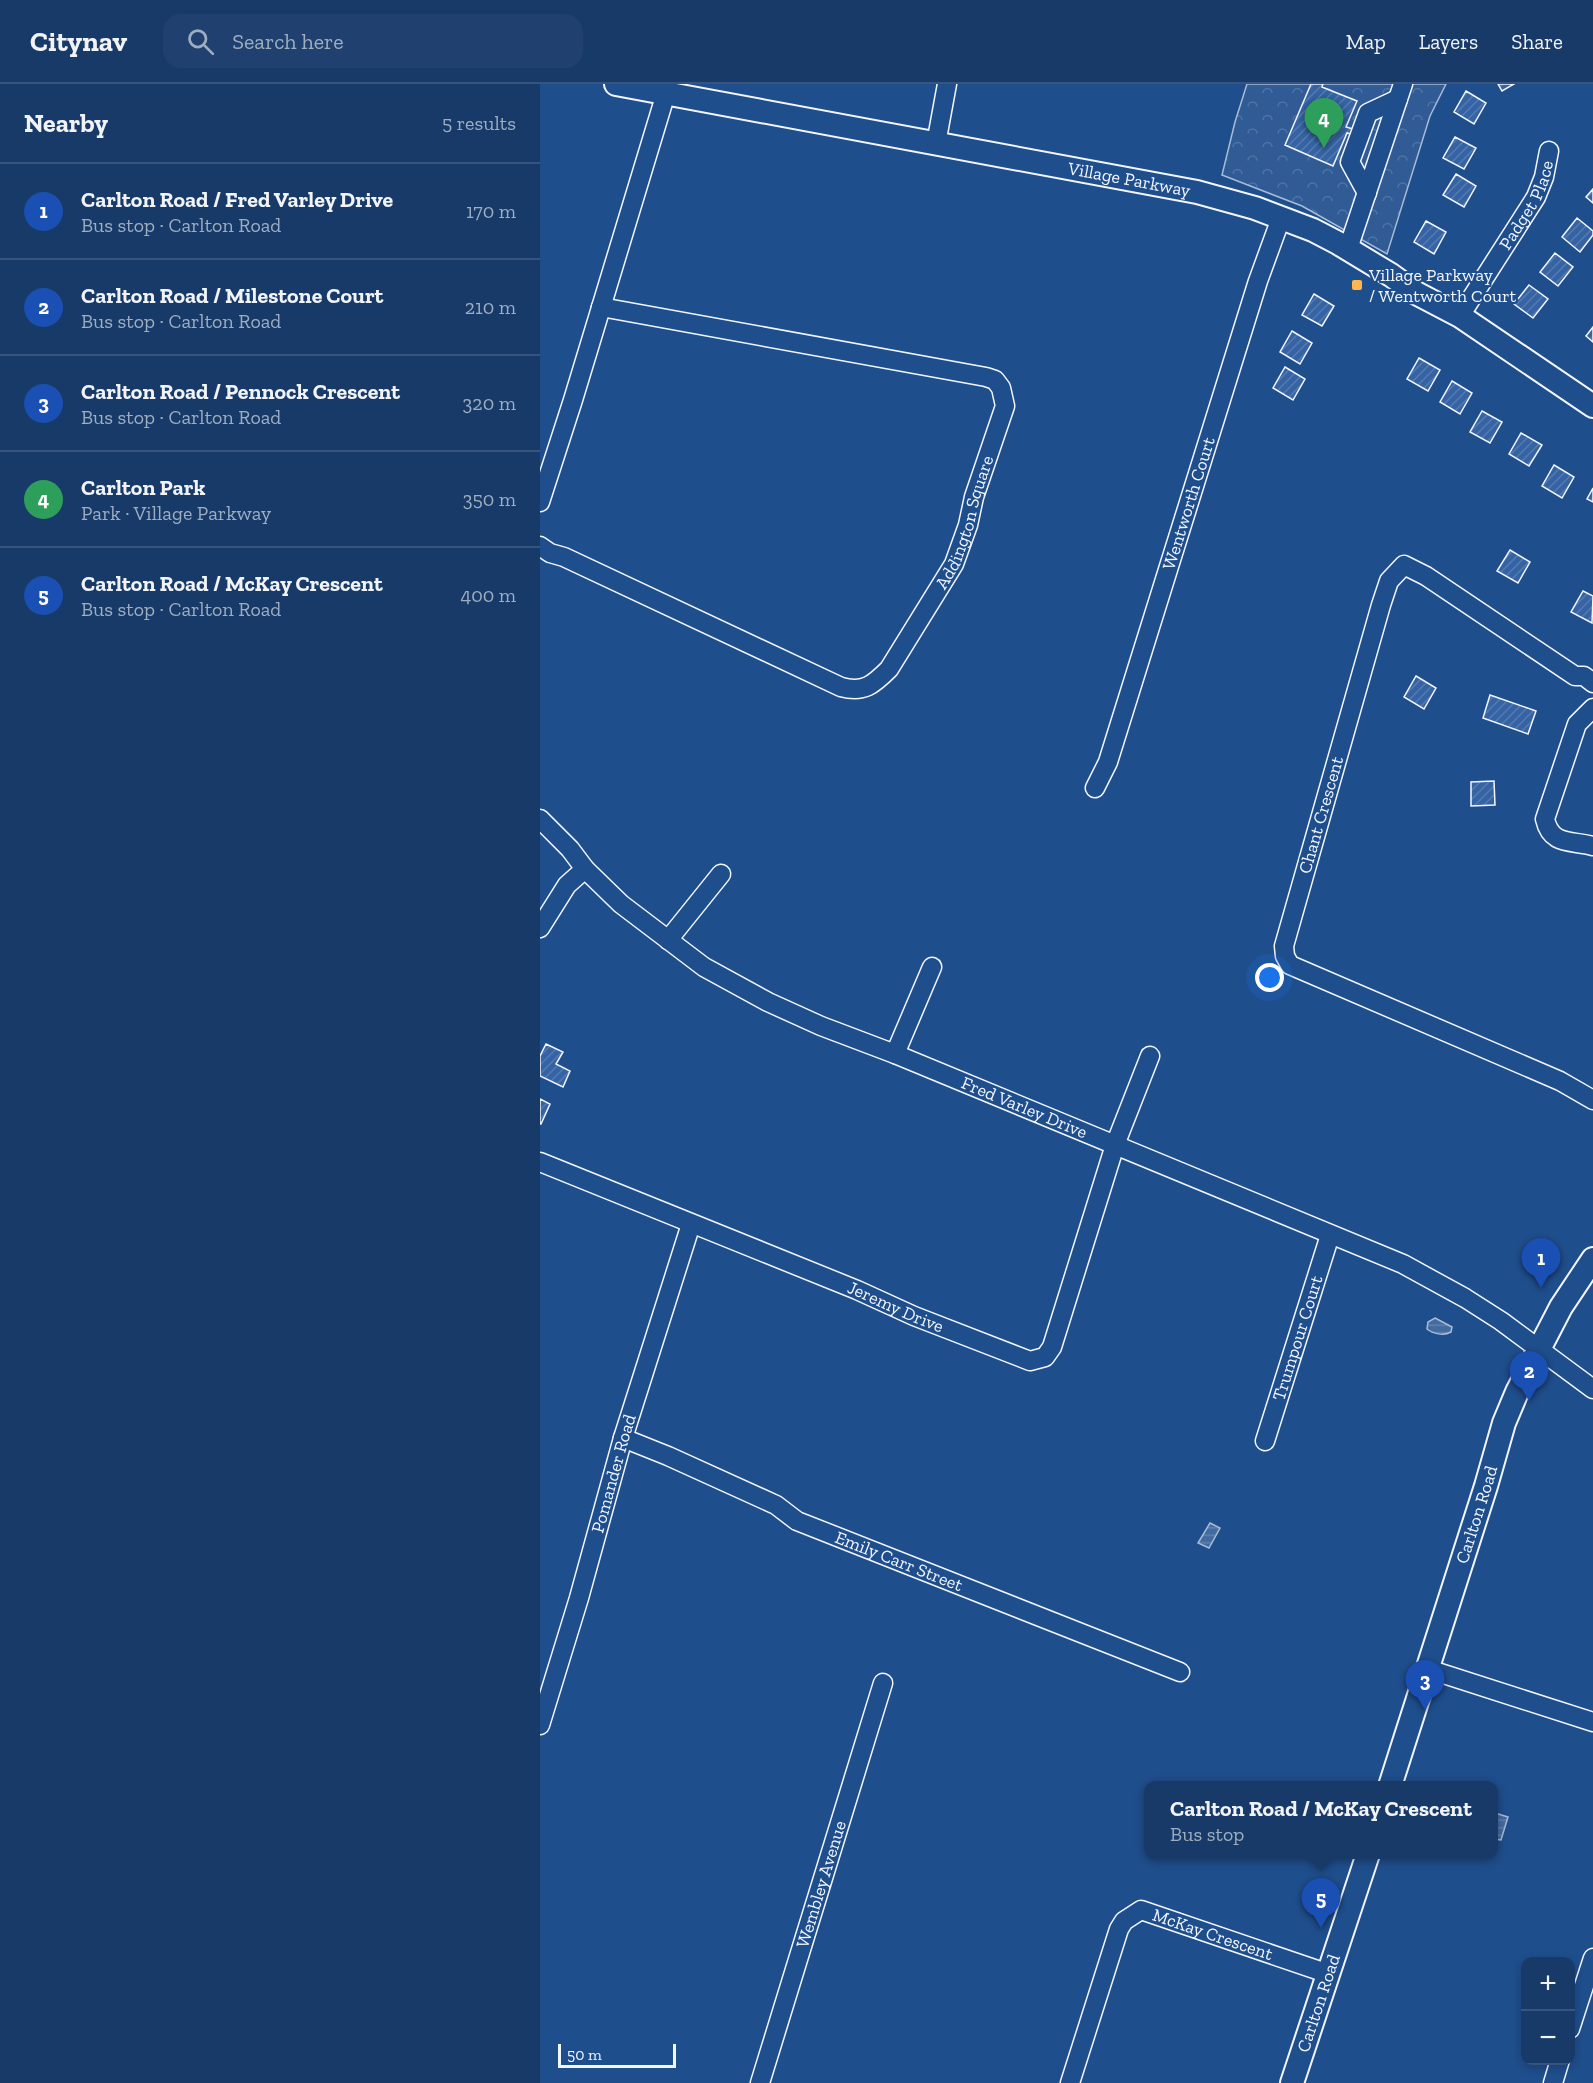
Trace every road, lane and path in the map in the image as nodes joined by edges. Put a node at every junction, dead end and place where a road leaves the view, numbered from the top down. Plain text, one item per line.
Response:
1 (616, 84) edge
2 (947, 84) edge
3 (1401, 91) edge
4 (666, 93) junction
5 (936, 144) junction
6 (1549, 151) dead end
7 (1367, 192) junction
8 (1281, 218) junction
9 (1348, 249) junction
10 (601, 306) junction
11 (1460, 316) junction
12 (1593, 406) edge
13 (540, 502) edge
14 (540, 546) edge
15 (1593, 683) edge
16 (1593, 708) edge
17 (1095, 788) dead end
18 (540, 819) edge
19 (1593, 846) edge
20 (585, 869) junction
21 (722, 874) dead end
22 (540, 928) edge
23 (668, 940) junction
24 (932, 967) dead end
25 (895, 1054) junction
26 (1150, 1056) dead end
27 (1593, 1100) edge
28 (1115, 1145) junction
29 (540, 1162) edge
30 (691, 1224) junction
31 (1330, 1235) junction
32 (1593, 1258) edge
33 (1539, 1349) junction
34 (1593, 1389) edge
35 (623, 1438) junction
36 (1264, 1441) dead end
37 (1428, 1669) junction
38 (1180, 1672) dead end
39 (883, 1683) dead end
40 (1593, 1722) edge
41 (540, 1725) edge
42 (1391, 1781) edge
43 (1366, 1859) edge
44 (1593, 1958) edge
45 (1329, 1974) junction
46 (1575, 2013) edge
47 (1559, 2065) edge
48 (760, 2083) edge
49 (1070, 2083) edge
50 (1293, 2083) edge
51 (1553, 2083) edge

1 - 4 main road, Village Parkway
2 - 5 street
3 - 7 street
3 - 7 street
4 - 5 main road, Village Parkway
4 - 10 street
5 - 8 main road, Village Parkway
6 - 11 street, Padget Place
7 - 9 street
8 - 9 main road, Village Parkway
8 - 17 street, Wentworth Court
9 - 11 main road, Village Parkway
10 - 13 street
10 - 14 street, Addington Square
11 - 12 main road, Village Parkway
15 - 27 street, Chant Crescent
16 - 19 street
18 - 20 street, Fred Varley Drive
20 - 22 street
20 - 23 street, Fred Varley Drive
21 - 23 street
23 - 25 street, Fred Varley Drive
24 - 25 street
25 - 28 street, Fred Varley Drive
26 - 28 street
28 - 30 street, Jeremy Drive
28 - 31 street, Fred Varley Drive
29 - 30 street, Jeremy Drive
30 - 35 street, Pomander Road
31 - 33 street, Fred Varley Drive
31 - 36 street, Trumpour Court
32 - 33 main road, Carlton Road
33 - 34 street, Fred Varley Drive
33 - 37 main road, Carlton Road
35 - 38 street, Emily Carr Street
35 - 41 street, Pomander Road
37 - 40 street
37 - 42 main road, Carlton Road
39 - 48 street, Wembley Avenue
43 - 45 main road, Carlton Road
44 - 46 street
45 - 49 street, McKay Crescent
45 - 50 main road, Carlton Road
47 - 51 street

